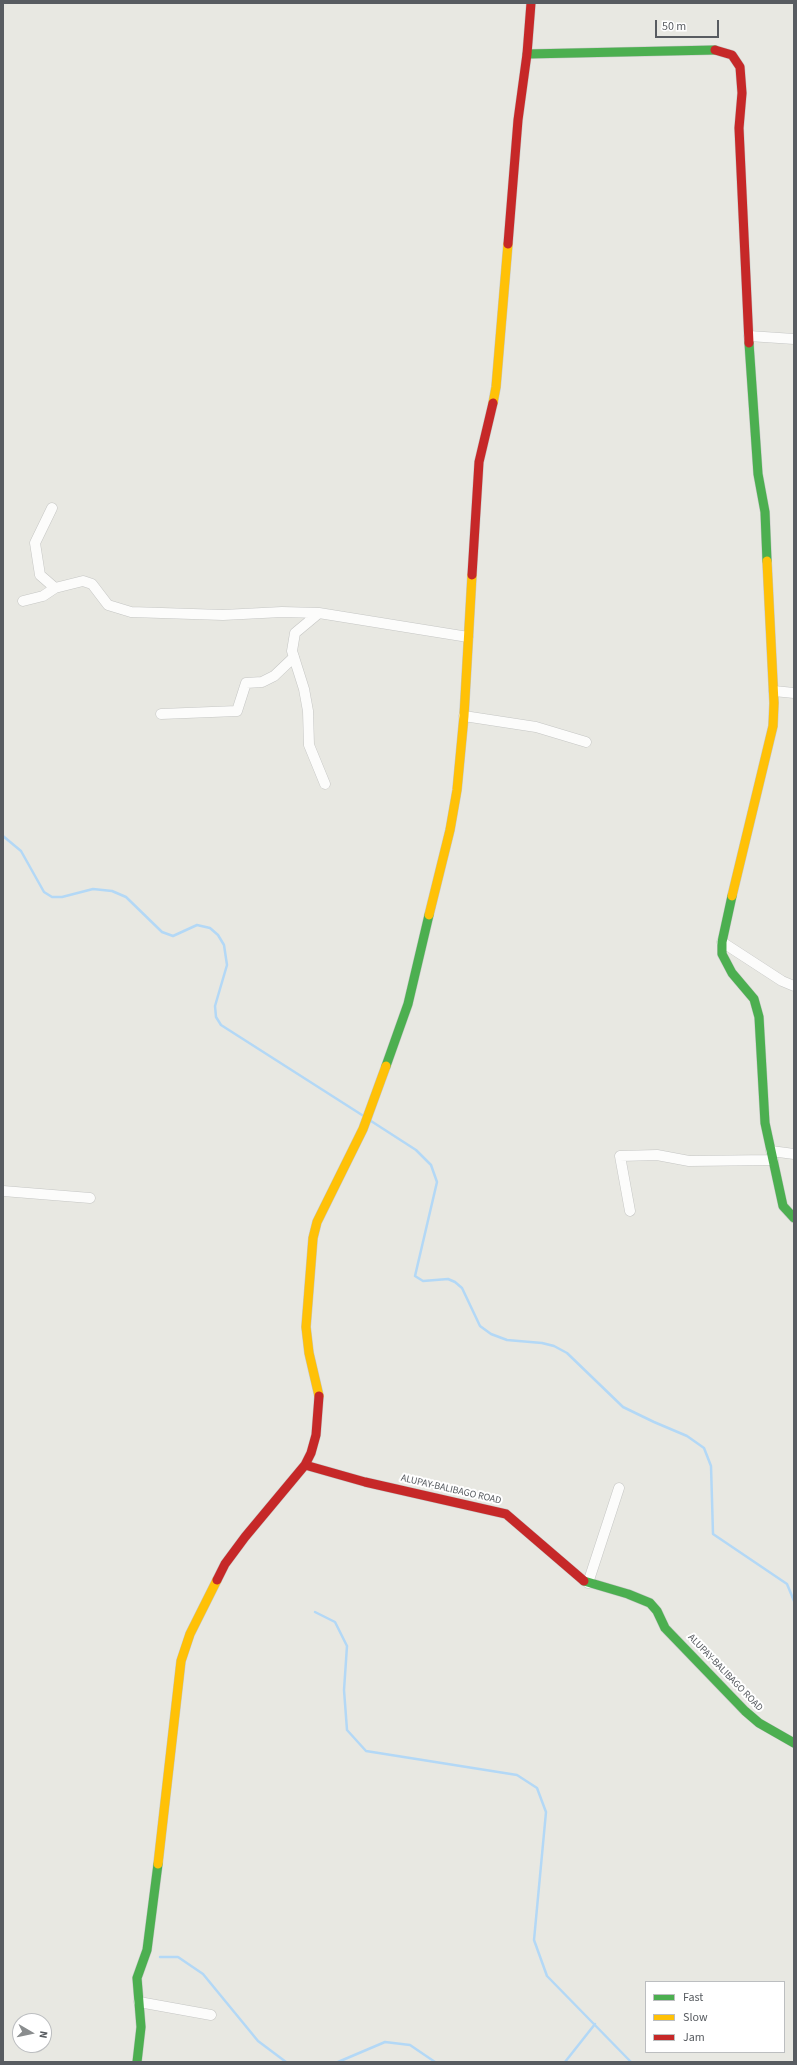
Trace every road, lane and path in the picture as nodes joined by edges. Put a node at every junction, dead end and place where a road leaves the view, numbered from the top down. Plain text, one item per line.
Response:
1 (531, 3) edge
2 (527, 54) junction
3 (749, 336) junction
4 (794, 339) edge
5 (52, 508) dead end
6 (55, 588) junction
7 (23, 601) dead end
8 (319, 613) junction
9 (468, 637) junction
10 (294, 657) junction
11 (774, 690) junction
12 (794, 693) edge
13 (161, 714) dead end
14 (464, 716) junction
15 (586, 742) dead end
16 (325, 784) dead end
17 (722, 942) junction
18 (794, 986) edge
19 (794, 1154) edge
20 (772, 1156) junction
21 (3, 1190) edge
22 (90, 1198) dead end
23 (630, 1211) dead end
24 (794, 1218) edge
25 (305, 1465) junction
26 (619, 1488) dead end
27 (588, 1583) junction
28 (794, 1743) edge
29 (139, 2002) junction
30 (211, 2015) dead end
31 (137, 2062) edge

1 - 2 street
2 - 3 street
2 - 9 street
3 - 4 street
3 - 11 street
5 - 6 street
6 - 7 street
6 - 8 street
8 - 9 street
8 - 10 street
9 - 14 street
10 - 13 street
10 - 16 street
11 - 12 street
11 - 17 street
14 - 15 street
14 - 25 street
17 - 18 street
17 - 20 street
19 - 20 street
20 - 23 street
20 - 24 street
21 - 22 street
25 - 27 street, ALUPAY-BALIBAGO ROAD
25 - 29 street
26 - 27 street
27 - 28 street, ALUPAY-BALIBAGO ROAD
29 - 30 street
29 - 31 street

